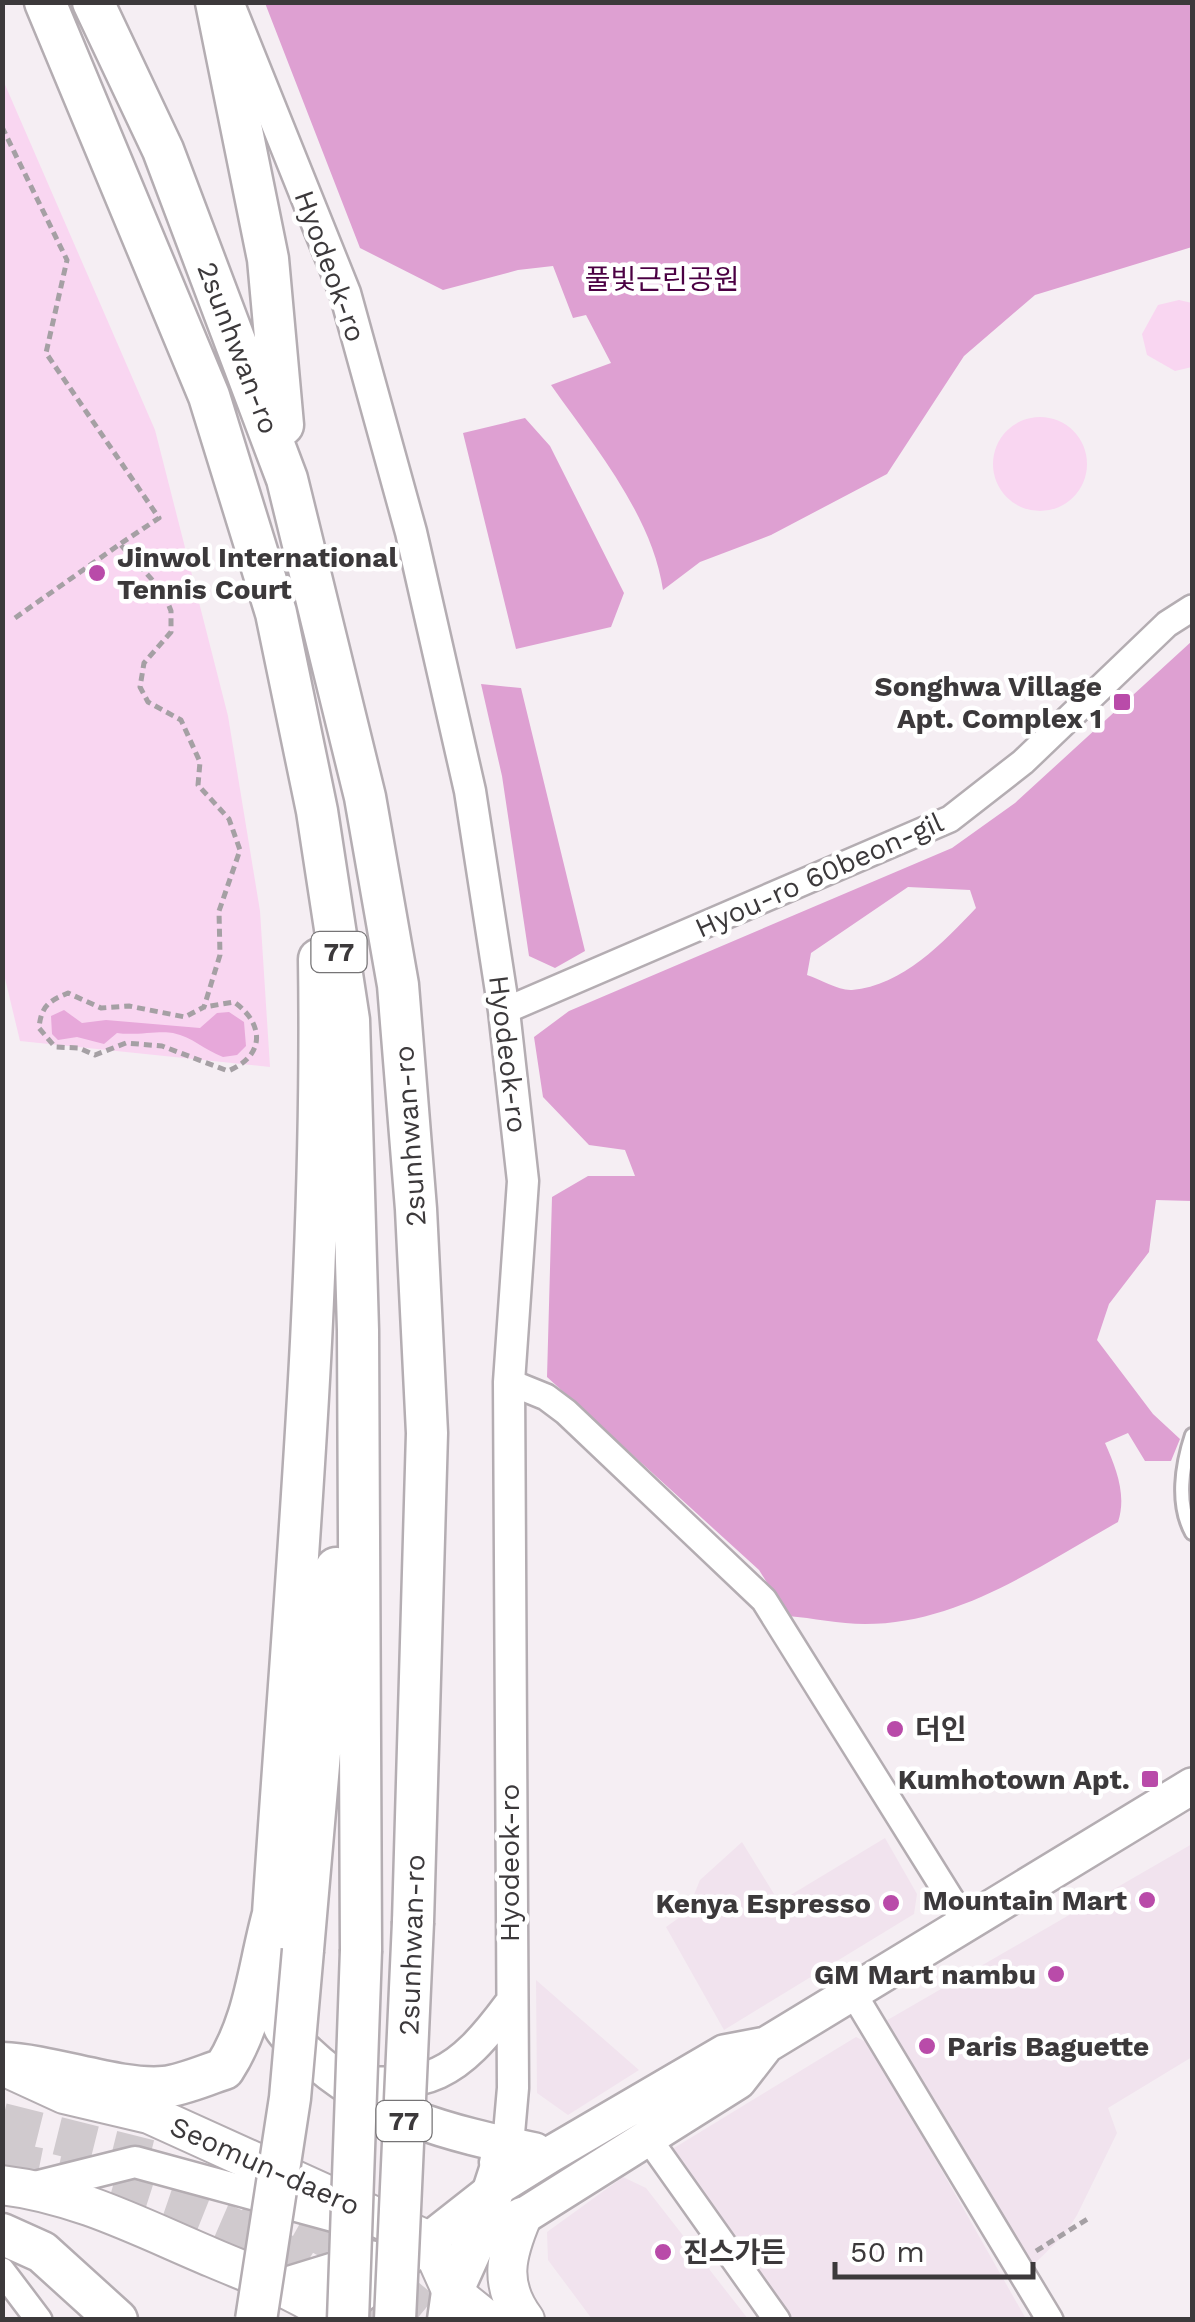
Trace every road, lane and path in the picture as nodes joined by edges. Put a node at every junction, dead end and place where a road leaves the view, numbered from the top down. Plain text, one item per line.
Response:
1 (44, 2) edge
2 (93, 2) edge
3 (216, 2) edge
4 (228, 2) edge
5 (2, 126) edge
6 (287, 479) junction
7 (120, 544) junction
8 (1192, 608) edge
9 (15, 618) dead end
10 (317, 810) junction
11 (204, 1008) junction
12 (504, 1011) junction
13 (358, 1330) junction
14 (509, 1382) junction
15 (1192, 1435) edge
16 (1192, 1533) edge
17 (1192, 1786) edge
18 (273, 1914) junction
19 (966, 1925) junction
20 (853, 1993) junction
21 (509, 2005) junction
22 (766, 2045) junction
23 (2, 2064) edge
24 (334, 2078) junction
25 (648, 2138) junction
26 (508, 2145) junction
27 (551, 2154) junction
28 (604, 2162) junction
29 (17, 2186) edge
30 (499, 2212) junction
31 (1089, 2218) dead end
32 (2, 2234) edge
33 (430, 2241) junction
34 (1015, 2264) junction
35 (2, 2271) edge
36 (281, 2288) junction
37 (450, 2306) edge
38 (337, 2318) edge
39 (38, 2320) edge
40 (116, 2320) edge
41 (256, 2320) edge
42 (395, 2320) edge
43 (487, 2320) edge
44 (525, 2320) edge
45 (776, 2320) edge
46 (1050, 2320) edge

1 - 10 highway, 2sunhwan-ro / 77
2 - 6 highway, 2sunhwan-ro / 77
3 - 6 highway
4 - 12 street, Hyodeok-ro
5 - 7 path
6 - 42 highway, 2sunhwan-ro / 77, bridge
7 - 9 path
7 - 11 path
8 - 12 street, Hyou-ro 60beon-gil
10 - 13 highway, 2sunhwan-ro / 77
10 - 18 highway
11 - 11 path
12 - 14 street, Hyodeok-ro
13 - 38 highway, 2sunhwan-ro / 77, bridge
13 - 41 highway, bridge
14 - 19 street
14 - 21 street, Hyodeok-ro
15 - 16 lane
17 - 19 main road
18 - 23 highway
18 - 24 main road
19 - 20 main road
20 - 22 main road
20 - 34 street
21 - 24 street
21 - 26 street, Hyodeok-ro
22 - 25 main road
22 - 27 main road
23 - 33 main road, Seomun-daero
24 - 26 main road
25 - 28 main road
25 - 45 street
26 - 27 main road
26 - 30 highway
26 - 33 street
27 - 28 main road
27 - 30 main road
28 - 30 main road
29 - 33 street
29 - 36 main road
30 - 33 main road
30 - 37 highway
30 - 44 main road
31 - 34 path
32 - 40 highway
33 - 36 main road
33 - 37 main road
33 - 38 main road
34 - 46 street
35 - 39 street
36 - 38 main road
37 - 43 main road

